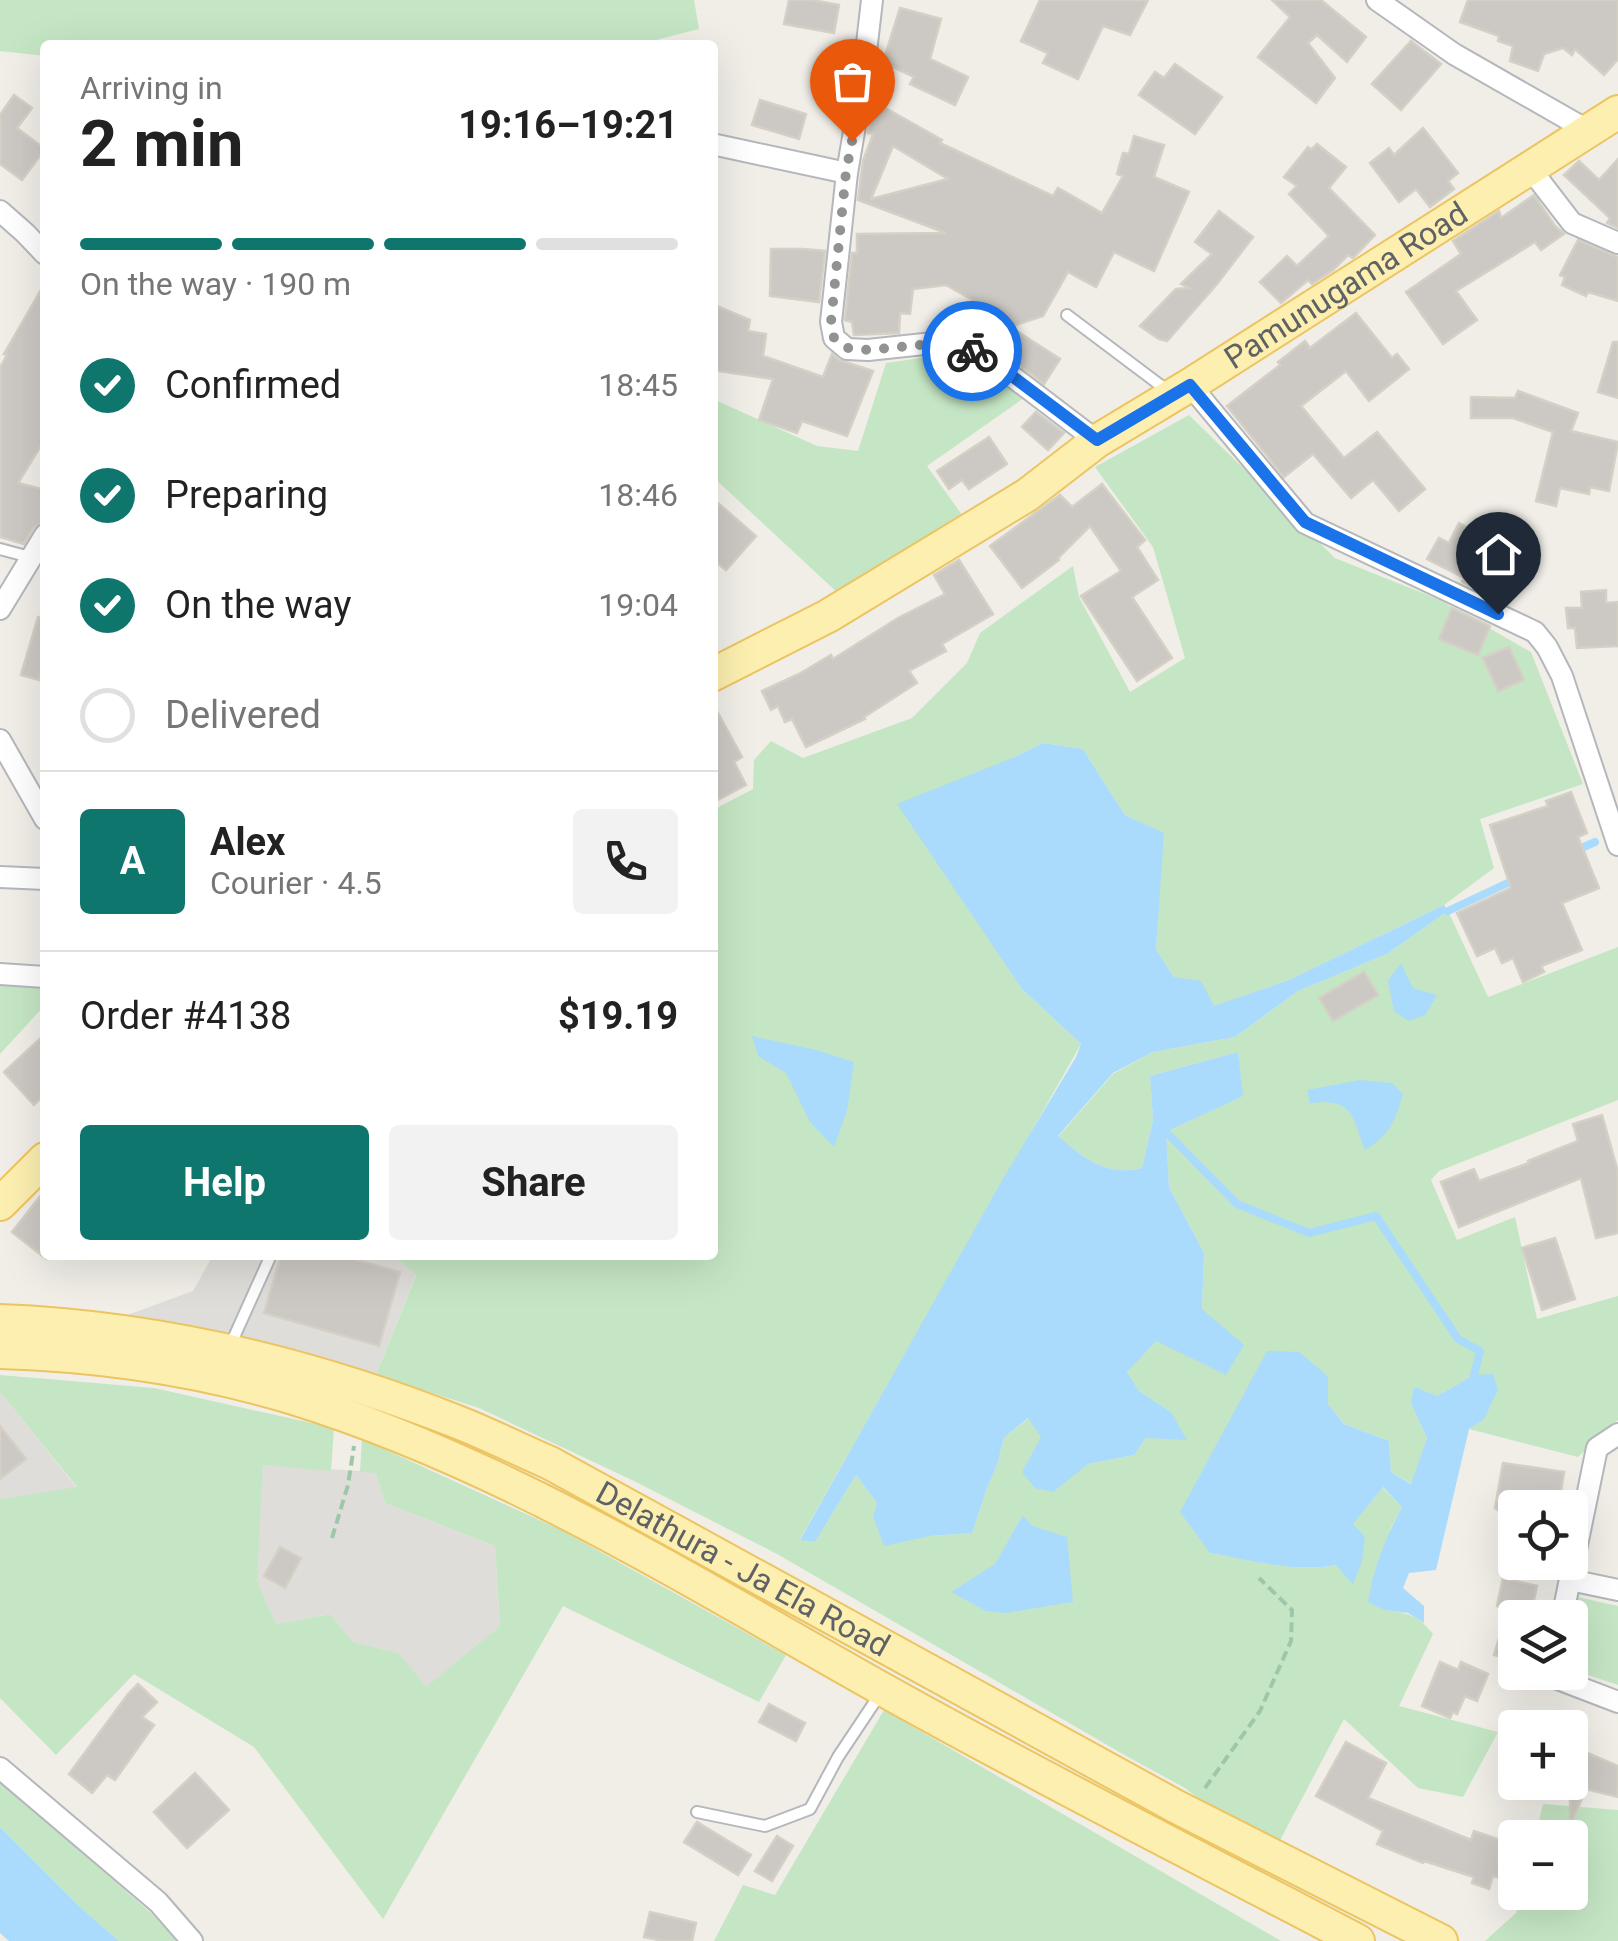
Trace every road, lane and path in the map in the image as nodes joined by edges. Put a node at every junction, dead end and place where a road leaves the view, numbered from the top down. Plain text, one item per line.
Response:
1 (872, 0) edge
2 (1377, 0) edge
3 (1618, 112) edge
4 (1587, 130) junction
5 (718, 145) edge
6 (1529, 166) junction
7 (846, 172) junction
8 (0, 211) edge
9 (1618, 244) edge
10 (40, 248) edge
11 (1066, 314) dead end
12 (1181, 390) junction
13 (1097, 440) junction
14 (40, 547) edge
15 (0, 549) edge
16 (0, 609) edge
17 (718, 673) edge
18 (0, 740) edge
19 (40, 809) edge
20 (1618, 846) edge
21 (0, 877) edge
22 (40, 879) edge
23 (0, 974) edge
24 (40, 977) edge
25 (40, 1164) edge
26 (0, 1204) edge
27 (268, 1260) edge
28 (0, 1321) edge
29 (0, 1352) edge
30 (228, 1352) junction
31 (357, 1421) junction
32 (1618, 1434) edge
33 (1588, 1495) edge
34 (332, 1538) dead end
35 (1259, 1578) dead end
36 (1570, 1580) joint
37 (1618, 1590) edge
38 (1566, 1600) edge
39 (883, 1689) junction
40 (1587, 1690) edge
41 (1618, 1702) edge
42 (0, 1768) edge
43 (698, 1812) dead end
44 (1188, 1812) junction
45 (192, 1941) edge
46 (1358, 1941) edge
47 (1442, 1941) edge

1 - 7 street
2 - 4 street
3 - 4 main road, Pamunugama Road
4 - 6 main road, Pamunugama Road
5 - 7 street
6 - 9 street
6 - 12 main road, Pamunugama Road
7 - 13 street
8 - 10 street
11 - 12 lane
12 - 13 main road, Pamunugama Road
12 - 20 street
13 - 17 main road, Pamunugama Road
14 - 15 lane
14 - 16 street
18 - 19 street
21 - 22 street
23 - 24 street
25 - 26 main road
27 - 30 lane
28 - 30 main road, Delathura - Ja Ela Road
29 - 31 main road, Delathura - Ja Ela Road
30 - 44 main road, Delathura - Ja Ela Road
31 - 34 path
31 - 39 main road, Delathura - Ja Ela Road
32 - 33 street
35 - 44 path
36 - 37 street
36 - 38 street
39 - 43 lane
39 - 46 main road, Delathura - Ja Ela Road
40 - 41 street
42 - 45 street
44 - 47 main road, Delathura - Ja Ela Road

